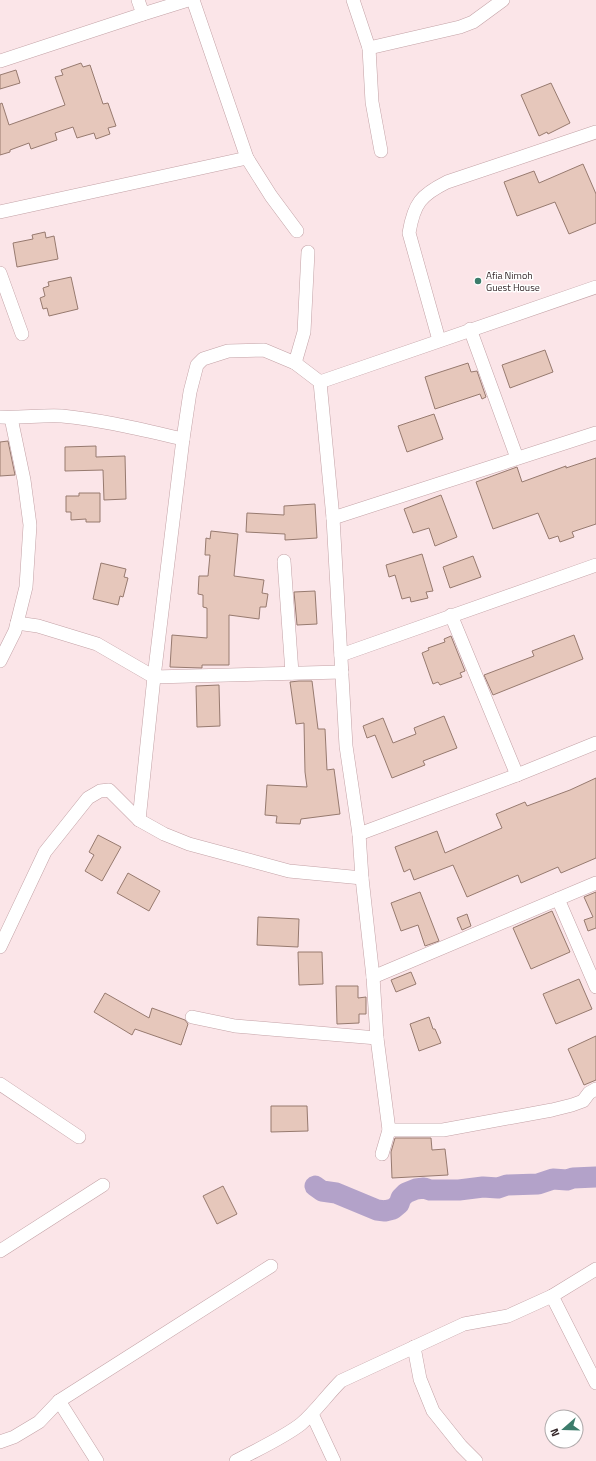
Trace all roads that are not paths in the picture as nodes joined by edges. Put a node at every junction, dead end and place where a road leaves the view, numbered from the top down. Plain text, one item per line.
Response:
1 (138, 0) edge
2 (188, 0) edge
3 (193, 0) edge
4 (354, 0) edge
5 (503, 0) edge
6 (143, 14) junction
7 (369, 48) junction
8 (0, 61) edge
9 (596, 132) edge
10 (381, 151) dead end
11 (247, 158) junction
12 (0, 212) edge
13 (297, 231) dead end
14 (308, 252) dead end
15 (0, 272) edge
16 (596, 286) edge
17 (470, 329) junction
18 (22, 334) dead end
19 (439, 340) junction
20 (295, 363) junction
21 (320, 382) junction
22 (6, 417) edge
23 (596, 433) edge
24 (183, 439) junction
25 (517, 458) junction
26 (333, 518) junction
27 (284, 561) dead end
28 (596, 565) edge
29 (451, 615) junction
30 (16, 623) junction
31 (341, 655) junction
32 (0, 660) edge
33 (342, 672) junction
34 (292, 673) junction
35 (154, 677) junction
36 (596, 742) edge
37 (517, 775) junction
38 (139, 820) junction
39 (359, 834) junction
40 (362, 878) junction
41 (596, 882) edge
42 (558, 899) junction
43 (0, 948) edge
44 (373, 977) junction
45 (596, 987) edge
46 (192, 1016) dead end
47 (377, 1038) junction
48 (0, 1084) edge
49 (596, 1090) edge
50 (389, 1130) junction
51 (79, 1137) dead end
52 (382, 1154) dead end
53 (102, 1185) dead end
54 (0, 1252) edge
55 (271, 1266) dead end
56 (596, 1269) edge
57 (552, 1296) junction
58 (414, 1347) junction
59 (596, 1383) edge
60 (59, 1401) junction
61 (312, 1414) junction
62 (0, 1442) edge
63 (98, 1461) edge
64 (236, 1461) edge
65 (334, 1461) edge
66 (476, 1461) edge

1 - 6 street
2 - 6 street
3 - 11 street
4 - 7 street
5 - 7 street
6 - 8 street
7 - 10 street
9 - 19 street
11 - 12 street
11 - 13 street
14 - 20 street
15 - 18 street
16 - 17 street
17 - 19 street
17 - 25 street
19 - 21 street
20 - 21 street
20 - 24 street
21 - 26 street
22 - 24 street
22 - 30 street
23 - 25 street
24 - 35 street
25 - 26 street
26 - 31 street
27 - 34 street
28 - 29 street
29 - 31 street
29 - 37 street
30 - 32 street
30 - 35 street
31 - 33 street
33 - 34 street
33 - 39 street
34 - 35 street
35 - 38 street
36 - 37 street
37 - 39 street
38 - 40 street
38 - 43 street
39 - 40 street
40 - 44 street
41 - 42 street
42 - 44 street
42 - 45 street
44 - 47 street
46 - 47 street
47 - 50 street
48 - 51 street
49 - 50 street
50 - 52 street
53 - 54 street
55 - 60 street
56 - 57 street
57 - 58 street
57 - 59 street
58 - 61 street
58 - 66 street
60 - 62 street
60 - 63 street
61 - 64 street
61 - 65 street

